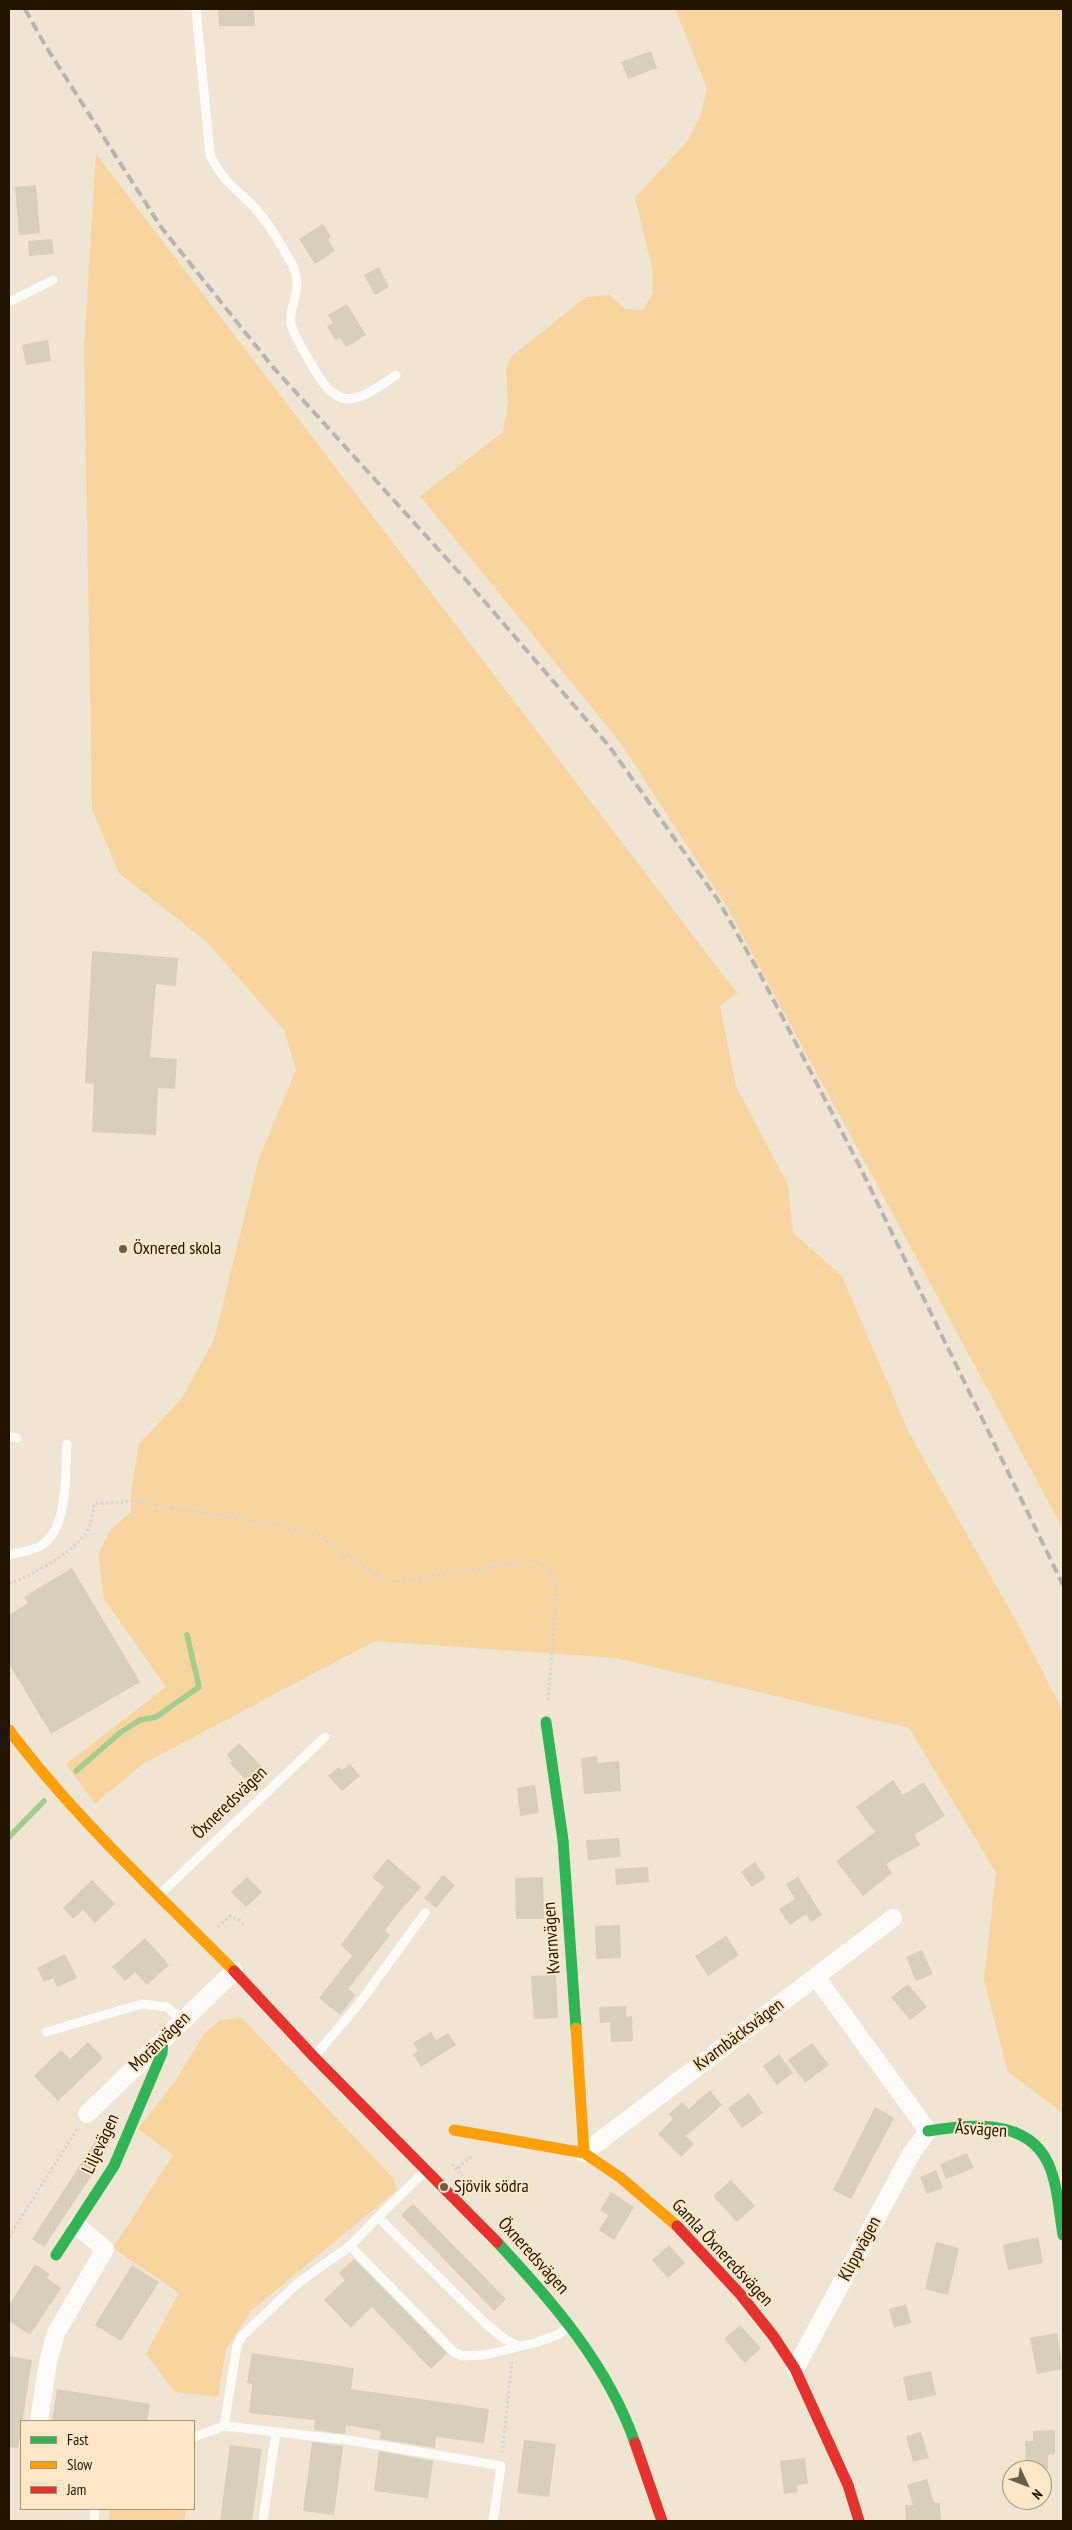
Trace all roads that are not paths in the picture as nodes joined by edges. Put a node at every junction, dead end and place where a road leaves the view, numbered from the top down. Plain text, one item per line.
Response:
1 (196, 9) edge
2 (53, 280) dead end
3 (9, 302) edge
4 (396, 375) dead end
5 (67, 1444) dead end
6 (9, 1555) edge
7 (546, 1722) road end
8 (9, 1730) edge
9 (325, 1737) dead end
10 (160, 1895) junction
11 (425, 1913) dead end
12 (894, 1918) dead end
13 (234, 1971) junction
14 (816, 1977) junction
15 (182, 2021) junction
16 (46, 2032) dead end
17 (163, 2039) junction
18 (314, 2057) junction
19 (87, 2114) road end
20 (454, 2130) dead end
21 (928, 2131) junction
22 (584, 2153) junction
23 (427, 2169) junction
24 (378, 2217) junction
25 (77, 2226) junction
26 (1063, 2235) edge
27 (350, 2246) junction
28 (56, 2256) dead end
29 (570, 2325) junction
30 (515, 2347) junction
31 (795, 2369) junction
32 (40, 2420) edge
33 (224, 2426) junction
34 (276, 2432) junction
35 (195, 2437) edge
36 (263, 2521) edge
37 (494, 2521) edge
38 (662, 2521) edge
39 (859, 2521) edge

1 - 4 lane
2 - 3 lane
5 - 6 lane
7 - 22 street, Kvarnvägen
8 - 10 street, Öxneredsvägen
9 - 10 lane, Öxneredsvägen
10 - 13 street, Öxneredsvägen
11 - 18 lane
12 - 14 street, Kvarnbäcksvägen
13 - 15 street, Moränvägen
13 - 18 street, Öxneredsvägen
14 - 21 street
14 - 22 street, Kvarnbäcksvägen
15 - 16 lane
15 - 17 street, Moränvägen
17 - 19 street, Moränvägen
17 - 25 street, Liljevägen
18 - 23 street, Öxneredsvägen
20 - 22 street, Gamla Öxneredsvägen
21 - 26 street, Åsvägen
21 - 31 street, Klippvägen
22 - 31 street, Gamla Öxneredsvägen
23 - 24 lane
23 - 29 street, Öxneredsvägen
24 - 27 lane
24 - 30 lane
25 - 28 street, Liljevägen
25 - 32 street
27 - 30 lane
27 - 33 lane
29 - 30 lane
29 - 38 street, Öxneredsvägen
31 - 39 street, Gamla Öxneredsvägen
33 - 34 lane
33 - 35 lane
34 - 36 lane
34 - 37 lane

